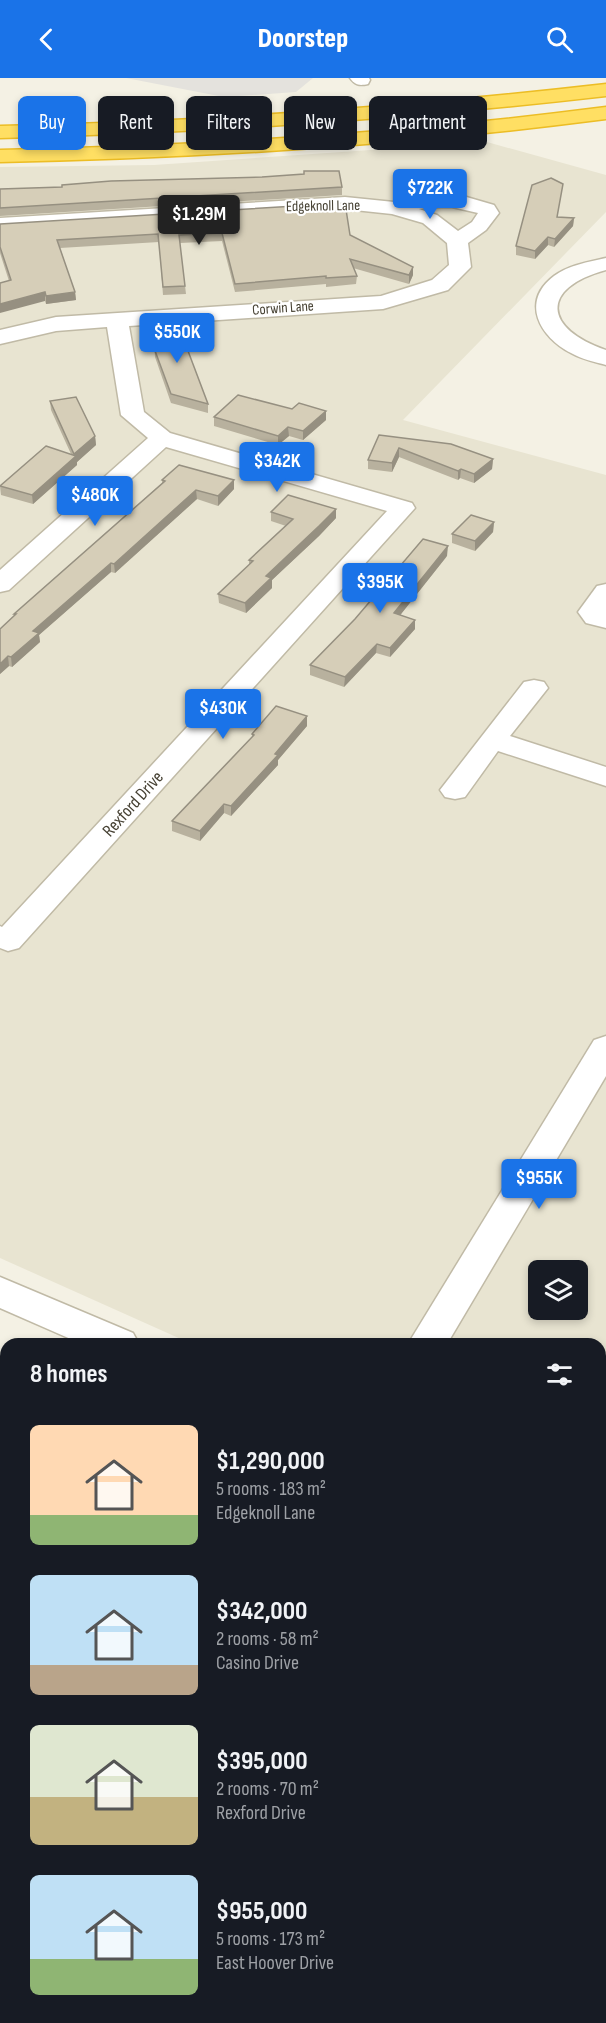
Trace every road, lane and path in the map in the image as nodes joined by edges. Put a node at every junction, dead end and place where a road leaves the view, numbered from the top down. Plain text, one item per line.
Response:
1 (606, 90) edge
2 (606, 113) edge
3 (0, 132) edge
4 (0, 156) edge
5 (394, 208) junction
6 (0, 224) edge
7 (457, 241) junction
8 (606, 264) edge
9 (117, 319) junction
10 (0, 337) edge
11 (606, 358) edge
12 (162, 438) junction
13 (0, 584) edge
14 (606, 592) edge
15 (606, 620) edge
16 (534, 688) dead end
17 (492, 740) junction
18 (606, 777) edge
19 (455, 790) dead end
20 (4, 939) edge
21 (606, 1048) edge
22 (0, 1292) edge
23 (106, 1338) edge
24 (431, 1338) edge

1 - 3 highway
2 - 4 highway
5 - 6 street, Edgeknoll Lane
5 - 7 street, Edgeknoll Lane
5 - 7 street
7 - 9 street, Corwin Lane
8 - 11 street
9 - 10 street, Corwin Lane
9 - 12 street
12 - 13 street
12 - 20 street, Rexford Drive
14 - 15 street
16 - 17 street
17 - 18 street
17 - 19 street
21 - 24 street
22 - 23 street

